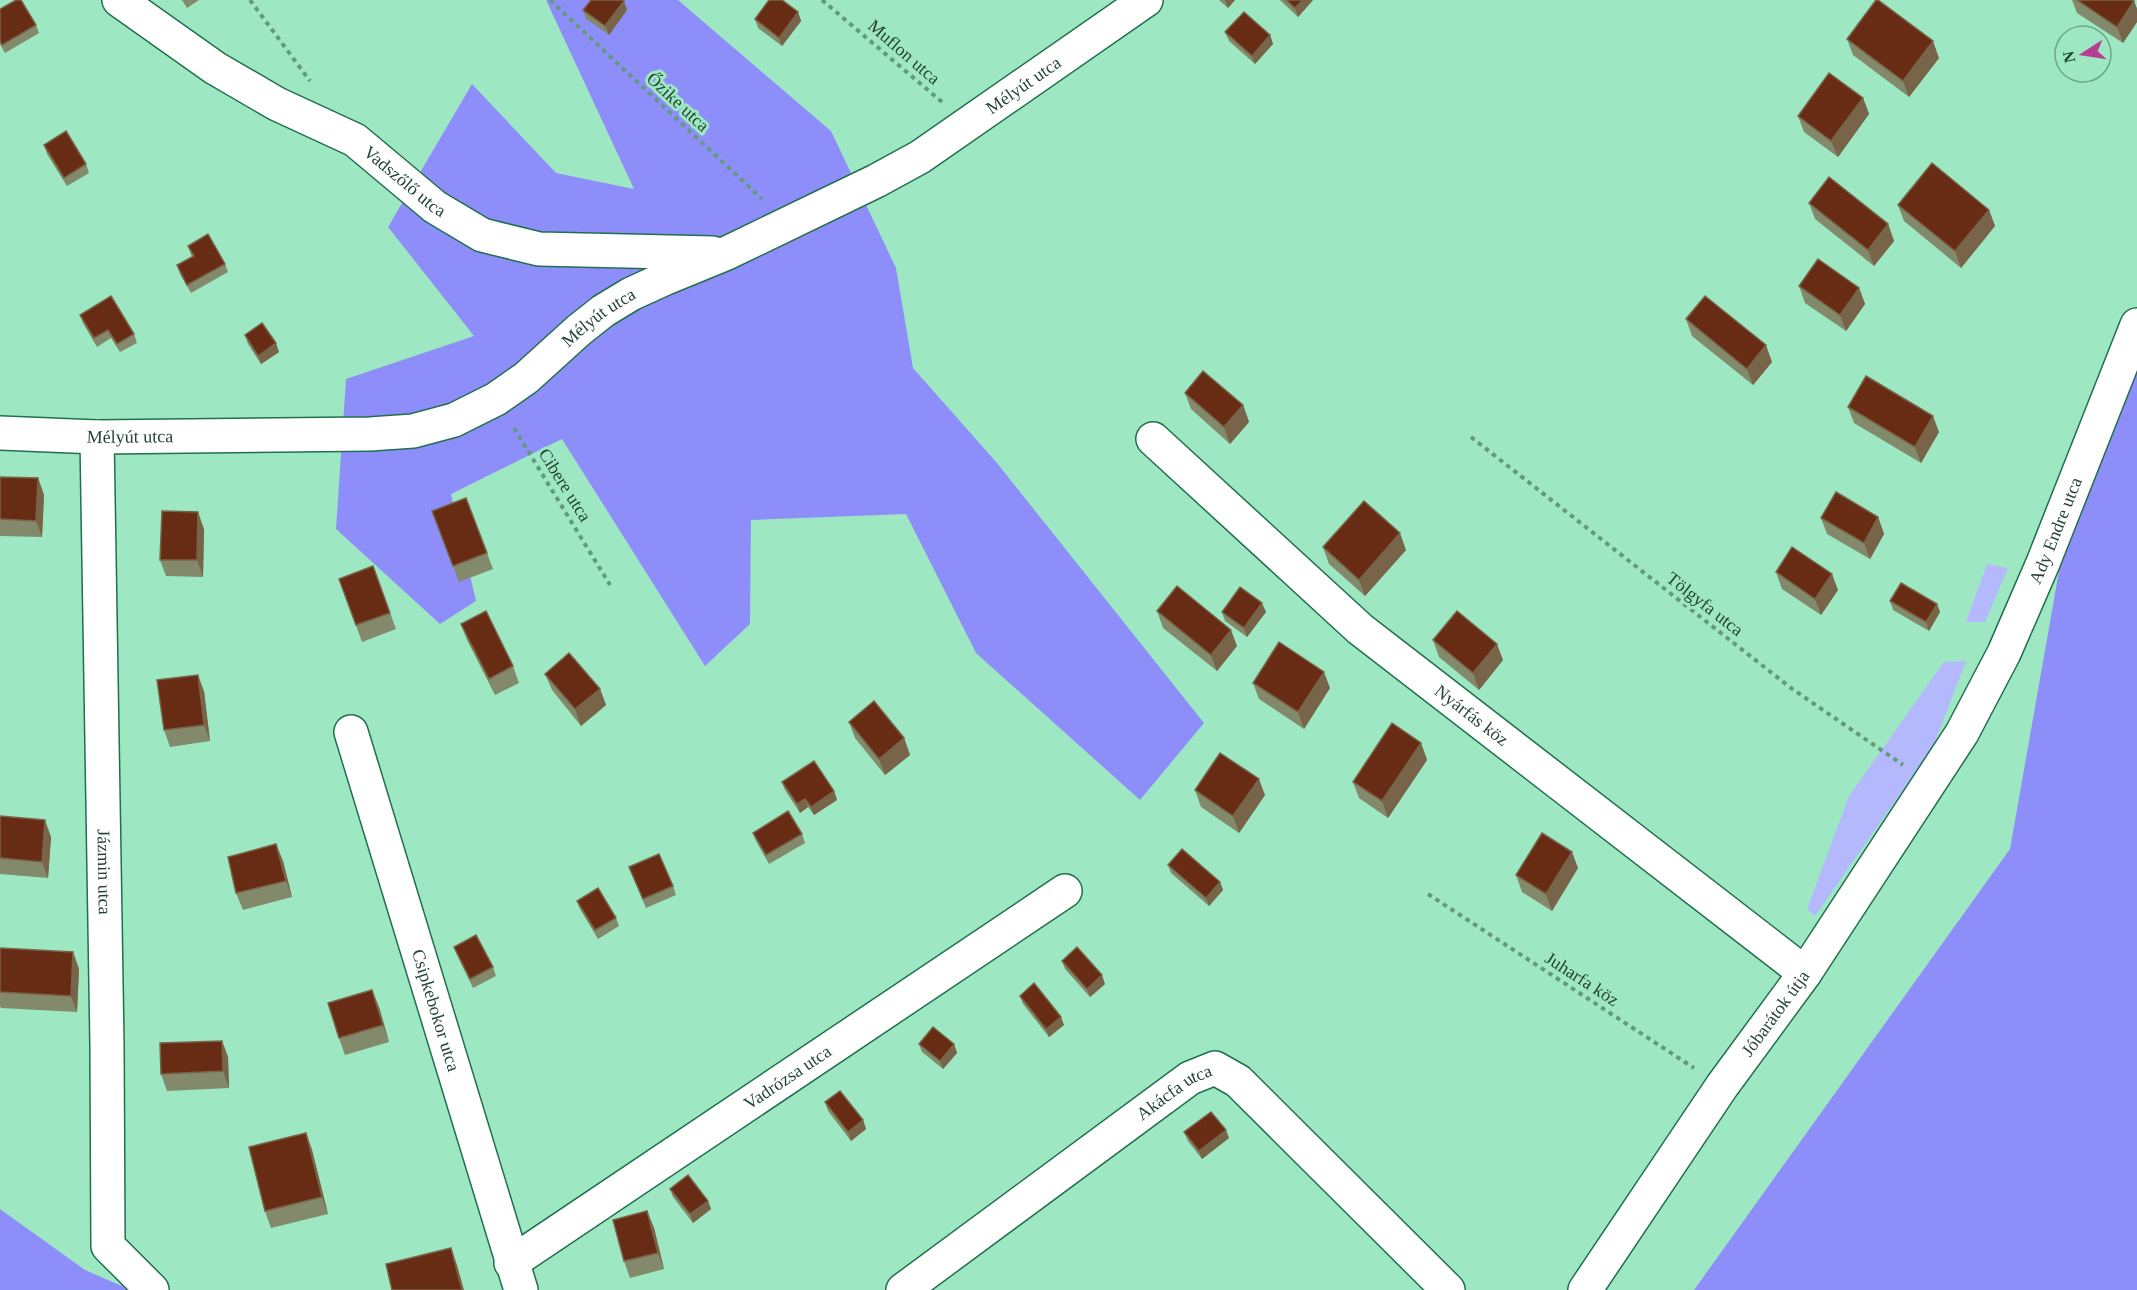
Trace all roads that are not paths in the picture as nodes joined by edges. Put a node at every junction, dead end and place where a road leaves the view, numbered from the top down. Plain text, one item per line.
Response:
1 (119, 0) edge
2 (1146, 0) edge
3 (727, 253) junction
4 (2137, 325) edge
5 (0, 433) edge
6 (97, 436) junction
7 (1153, 439) dead end
8 (351, 732) dead end
9 (1962, 733) joint
10 (1065, 891) dead end
11 (1805, 973) junction
12 (516, 1277) edge
13 (152, 1290) edge
14 (903, 1290) edge
15 (1448, 1290) edge
16 (1585, 1290) edge

1 - 3 street, Vadszőlő utca
2 - 3 street, Mélyút utca
3 - 6 street, Mélyút utca
4 - 9 street, Ady Endre utca
5 - 6 street, Mélyút utca
6 - 13 street, Jázmin utca
7 - 11 street, Nyárfás köz
8 - 12 street, Csipkebokor utca
9 - 11 street, Jóbarátok útja
10 - 12 street, Vadrózsa utca
11 - 16 street, Jóbarátok útja
14 - 15 street, Akácfa utca

